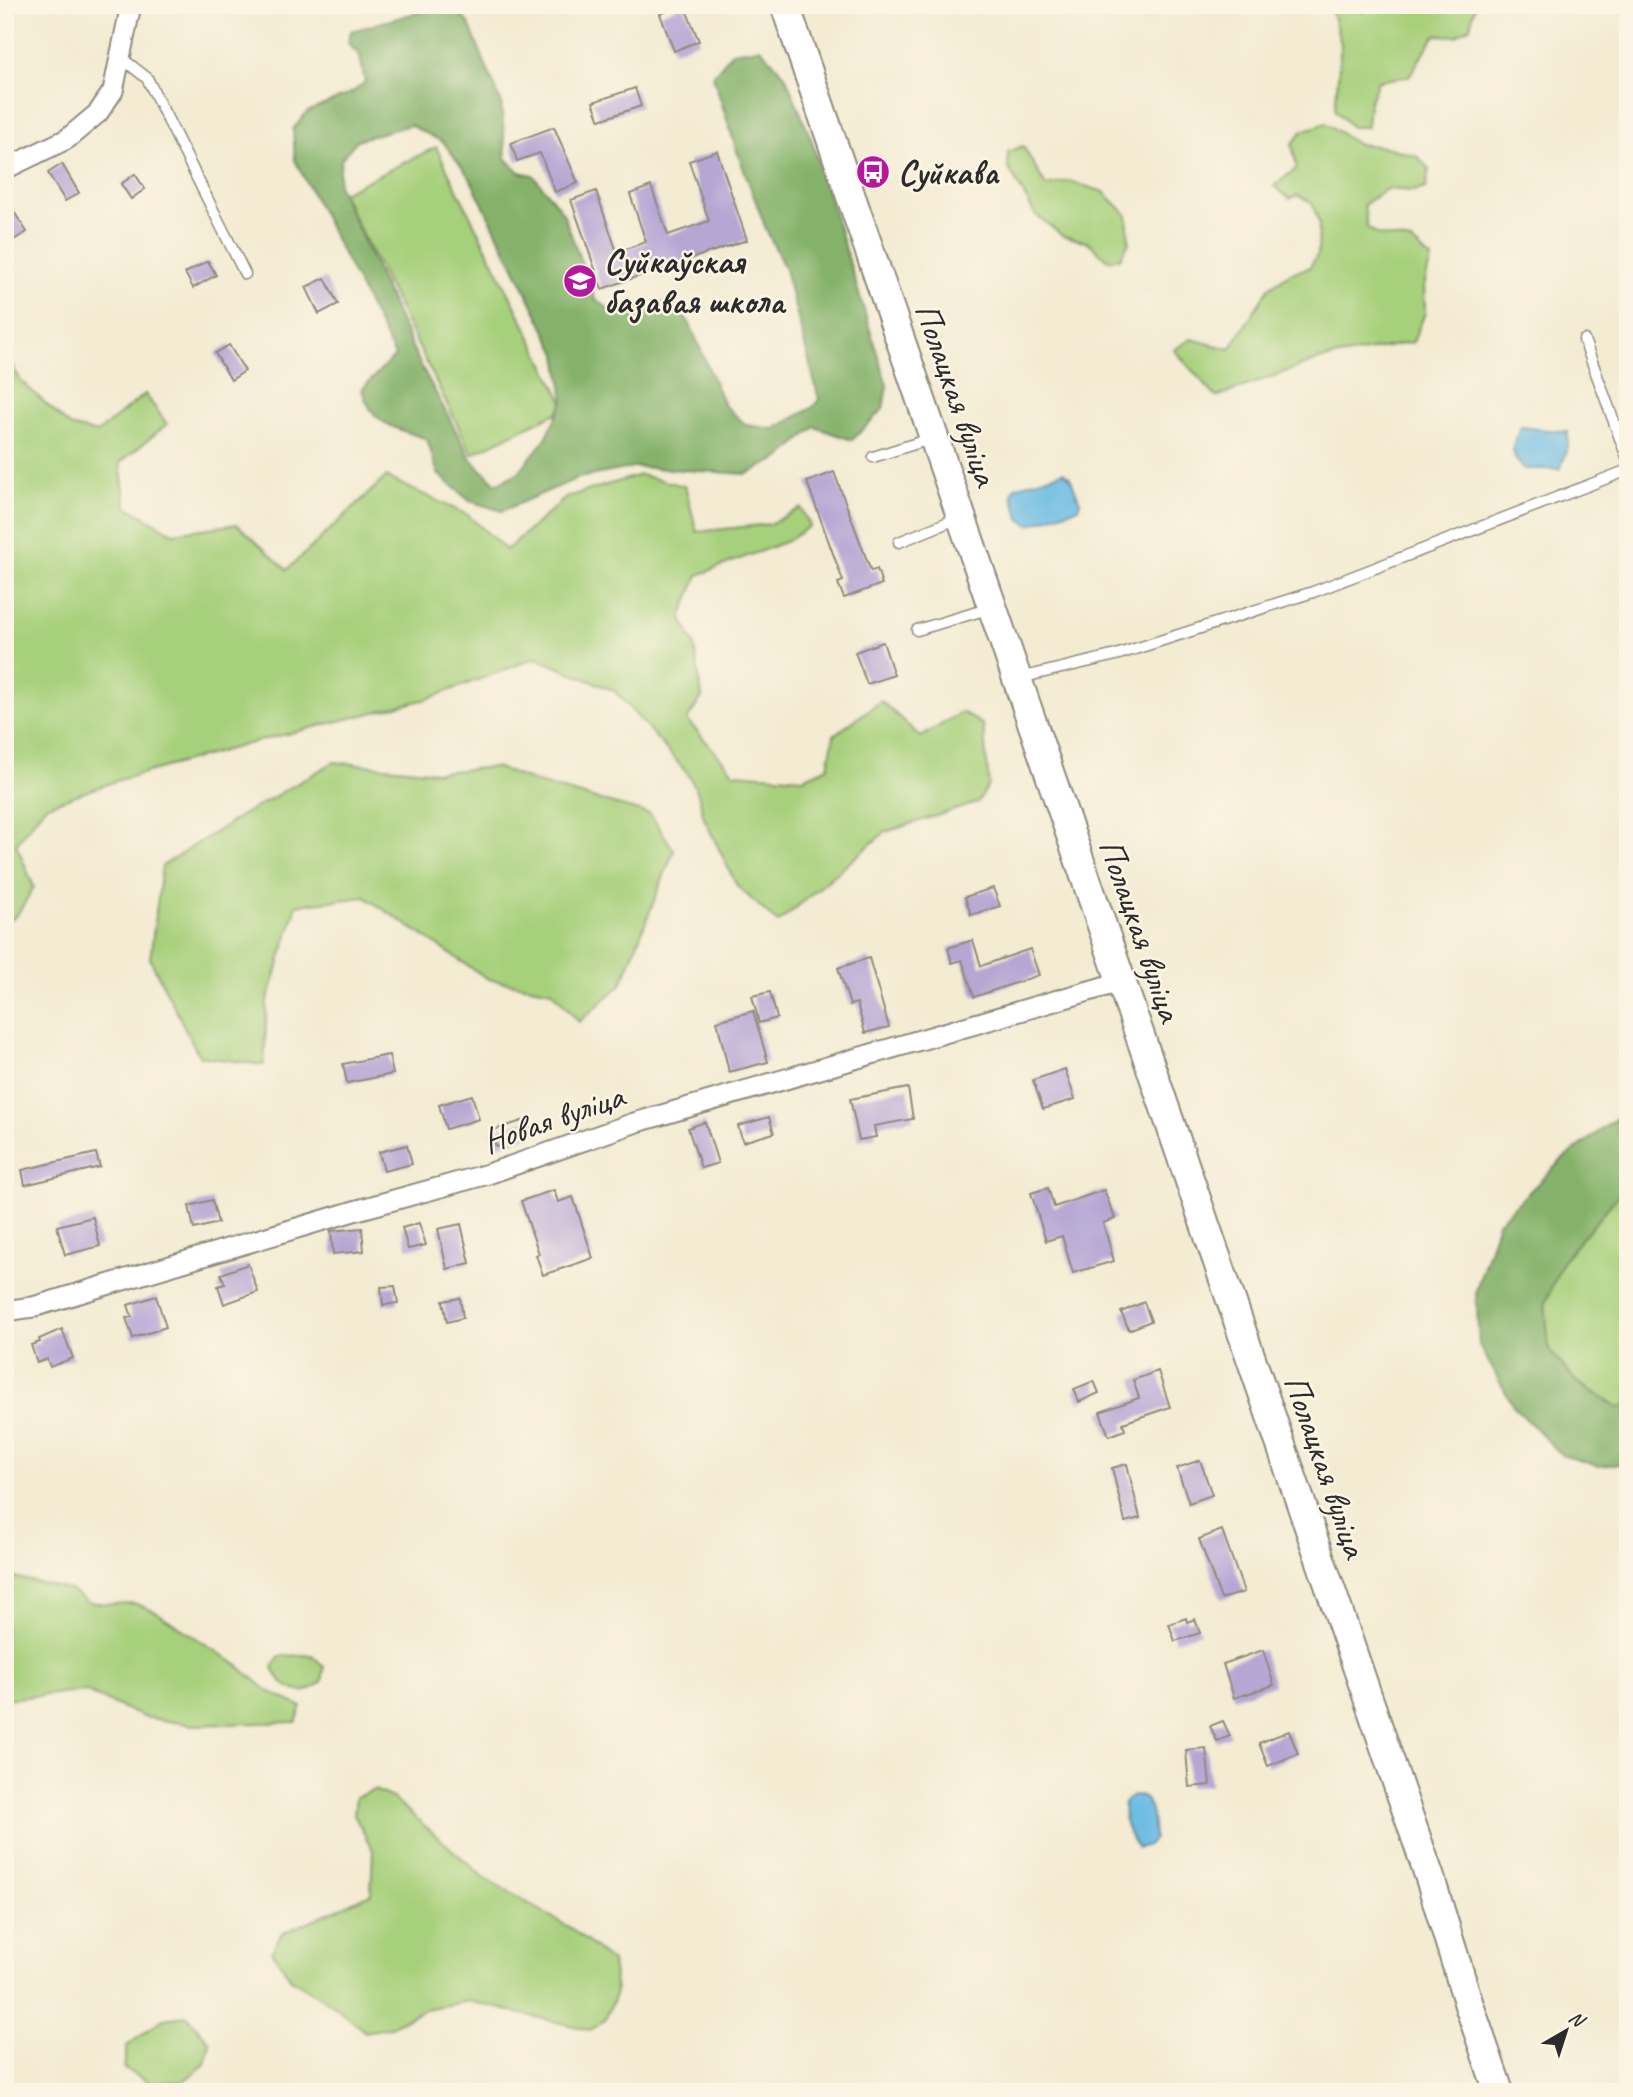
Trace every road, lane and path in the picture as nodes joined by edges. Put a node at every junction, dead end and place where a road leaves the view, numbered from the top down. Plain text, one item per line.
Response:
1 (131, 5) edge
2 (786, 5) edge
3 (120, 56) junction
4 (5, 169) edge
5 (245, 274) dead end
6 (1584, 340) dead end
7 (934, 438) junction
8 (873, 457) dead end
9 (1628, 460) edge
10 (1628, 470) edge
11 (961, 517) junction
12 (899, 542) dead end
13 (992, 608) junction
14 (917, 630) dead end
15 (1016, 679) junction
16 (1120, 982) junction
17 (5, 1311) edge
18 (1499, 2092) edge

1 - 3 street
2 - 7 main road, Полацкая вуліца
3 - 4 street
3 - 5 lane
6 - 9 lane
7 - 8 lane
7 - 11 main road, Полацкая вуліца
10 - 15 lane
11 - 12 lane
11 - 13 main road, Полацкая вуліца
13 - 14 lane
13 - 15 main road, Полацкая вуліца
15 - 16 main road, Полацкая вуліца
16 - 17 street, Новая вуліца
16 - 18 main road, Полацкая вуліца

